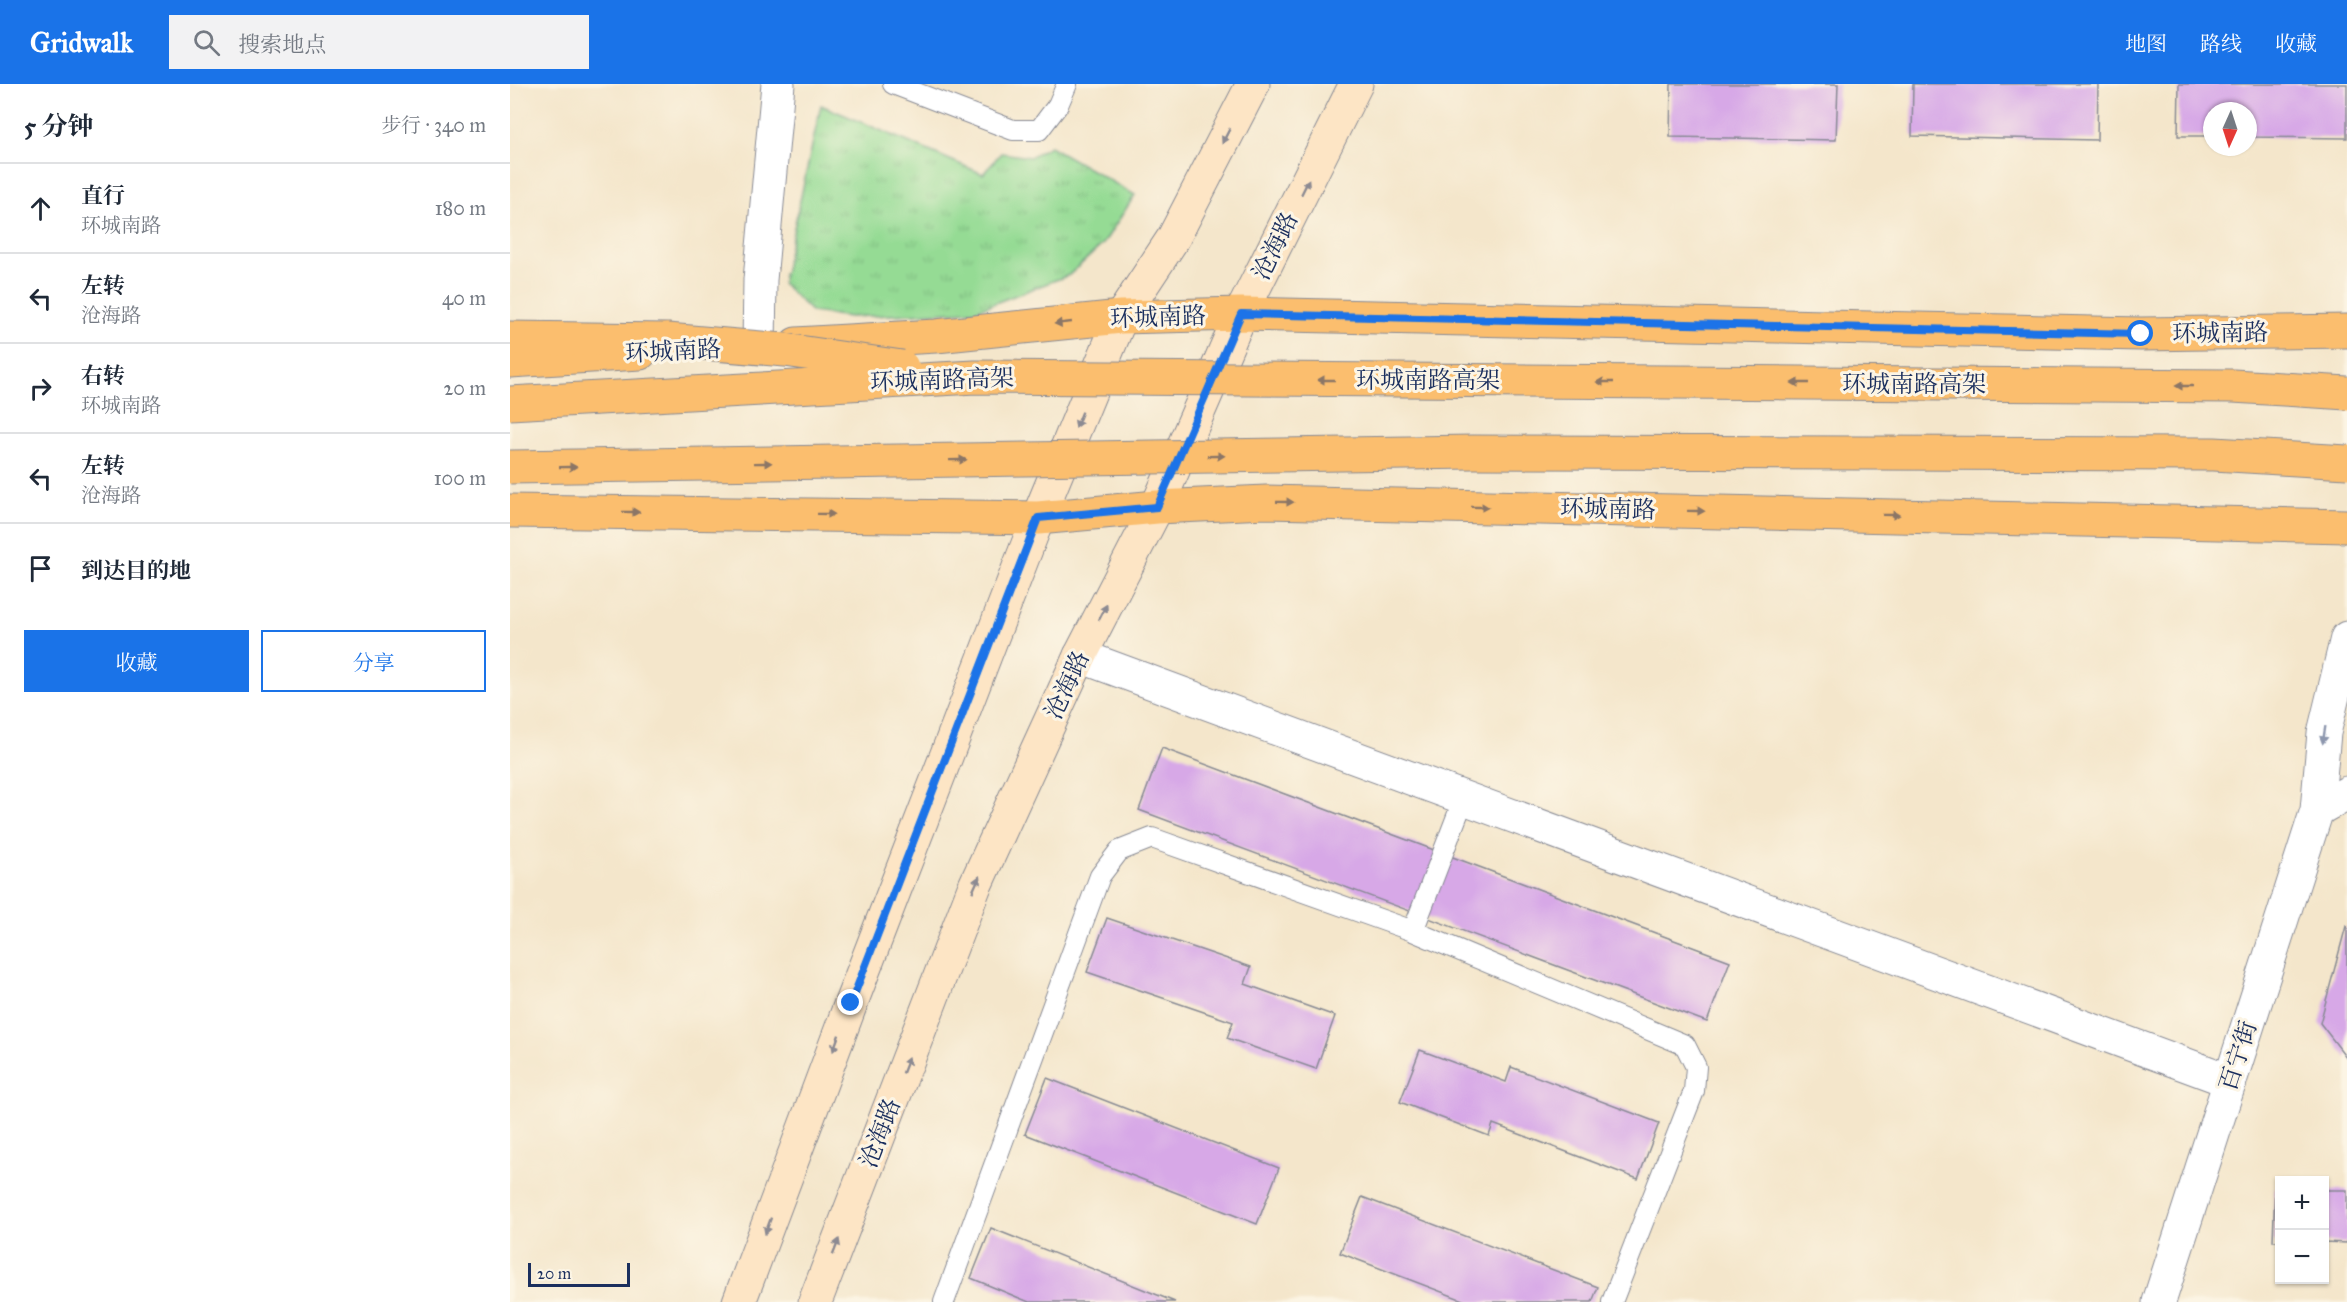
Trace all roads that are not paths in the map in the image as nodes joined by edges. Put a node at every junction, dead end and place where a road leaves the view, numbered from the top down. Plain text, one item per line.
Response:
1 (778, 84) edge
2 (893, 84) edge
3 (1067, 84) edge
4 (1253, 84) edge
5 (1356, 84) edge
6 (1241, 314) junction
7 (1121, 317) junction
8 (2347, 331) edge
9 (510, 338) edge
10 (759, 346) junction
11 (510, 361) edge
12 (975, 377) junction
13 (2233, 386) junction
14 (2347, 386) edge
15 (2347, 393) edge
16 (510, 403) edge
17 (2214, 454) junction
18 (2347, 462) edge
19 (510, 467) edge
20 (2347, 469) edge
21 (1157, 507) junction
22 (510, 511) edge
23 (1038, 518) junction
24 (2347, 526) edge
25 (2347, 638) edge
26 (1080, 656) junction
27 (2347, 793) edge
28 (1464, 798) junction
29 (2317, 810) junction
30 (1413, 931) junction
31 (2230, 1081) junction
32 (739, 1302) edge
33 (815, 1302) edge
34 (944, 1302) edge
35 (1612, 1302) edge
36 (2159, 1302) edge

1 - 10 street
2 - 3 lane
4 -> 7 main road
6 -> 5 main road, 沧海路
6 - 7 main road, 环城南路
6 - 8 main road, 环城南路
6 - 21 main road, 沧海路
7 -> 10 main road, 环城南路
7 -> 23 main road
9 - 12 main road, bridge
10 - 11 main road, 环城南路
13 -> 12 main road, 环城南路高架, bridge
12 - 16 main road, 环城南路高架, bridge
13 - 14 main road, bridge
13 - 15 main road, 环城南路高架, bridge
17 - 18 main road, bridge
19 -> 17 main road, bridge
17 - 20 main road, bridge
21 - 23 main road, 环城南路
21 -> 24 main road, 环城南路
26 -> 21 main road, 沧海路
22 -> 23 main road, 环城南路
23 -> 32 main road
25 -> 29 street, 百宁街
26 - 28 street
33 -> 26 main road, 沧海路
27 - 29 street
28 - 30 lane
28 - 31 street
29 - 31 street, 百宁街
30 - 34 lane
30 - 35 lane
31 - 36 street, 百宁街

